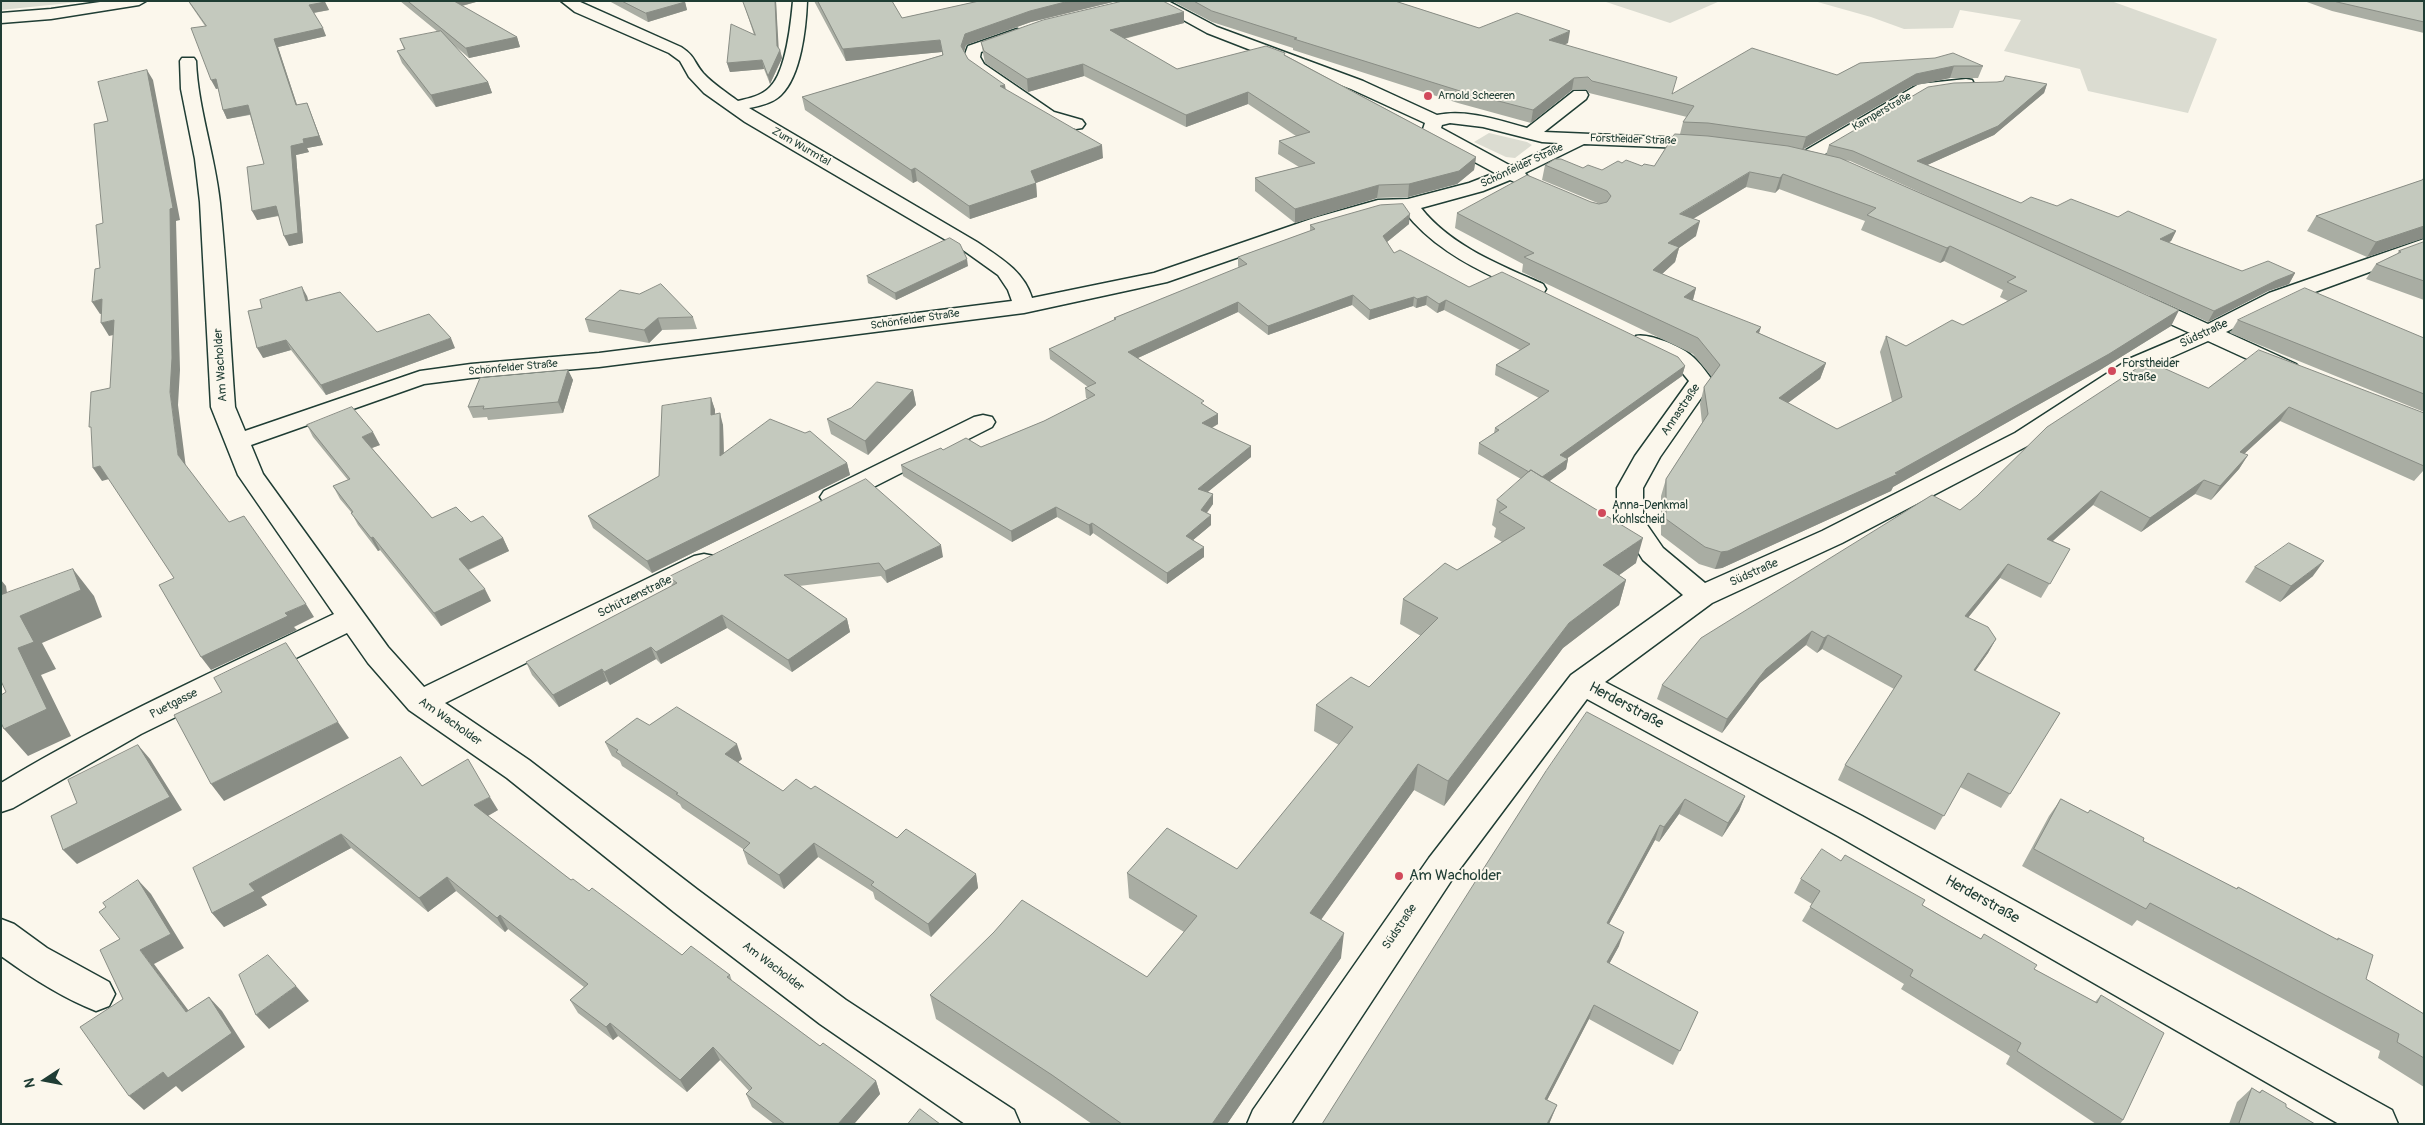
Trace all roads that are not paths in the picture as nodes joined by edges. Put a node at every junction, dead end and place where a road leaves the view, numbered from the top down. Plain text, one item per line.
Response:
1 (138, 1) edge
2 (568, 1) edge
3 (800, 1) edge
4 (1156, 1) edge
5 (1, 18) edge
6 (1028, 30) edge
7 (188, 61) dead end
8 (1985, 84) edge
9 (1580, 95) edge
10 (737, 106) junction
11 (1435, 121) junction
12 (1076, 124) dead end
13 (1530, 134) junction
14 (1578, 140) junction
15 (1725, 146) edge
16 (1833, 165) edge
17 (1509, 174) junction
18 (1535, 185) edge
19 (1409, 205) junction
20 (2424, 244) edge
21 (2130, 296) edge
22 (1554, 298) edge
23 (1024, 306) junction
24 (1626, 333) edge
25 (2208, 333) junction
26 (2309, 377) edge
27 (982, 422) dead end
28 (237, 442) junction
29 (814, 506) edge
30 (728, 550) edge
31 (1702, 596) junction
32 (352, 618) junction
33 (1582, 683) junction
34 (420, 702) junction
35 (1, 799) edge
36 (1, 935) edge
37 (96, 994) dead end
38 (1000, 1124) edge
39 (1267, 1124) edge
40 (2378, 1124) edge

1 - 5 street
2 - 10 street, Zum Wurmtal
3 - 10 street
4 - 11 street, Forstheider Straße
6 - 12 street
7 - 28 street, Am Wacholder
8 - 16 street, Kamperstraße
9 - 13 street
10 - 23 street, Zum Wurmtal
11 - 13 street, Forstheider Straße
11 - 17 street
13 - 14 street, Forstheider Straße
14 - 15 street, Forstheider Straße
14 - 17 street, Schönfelder Straße
17 - 18 street
17 - 19 street, Schönfelder Straße
19 - 22 street
19 - 23 street, Schönfelder Straße
20 - 25 street, Südstraße
21 - 25 street
23 - 28 street, Schönfelder Straße
24 - 31 street, Annastraße
25 - 26 street
25 - 31 street, Südstraße
27 - 29 street
28 - 32 street, Am Wacholder
30 - 34 street, Schützenstraße
31 - 33 street, Südstraße
32 - 34 street, Am Wacholder
32 - 35 street, Puetgasse
33 - 39 street, Südstraße
33 - 40 street, Herderstraße
34 - 38 street, Am Wacholder
36 - 37 street

